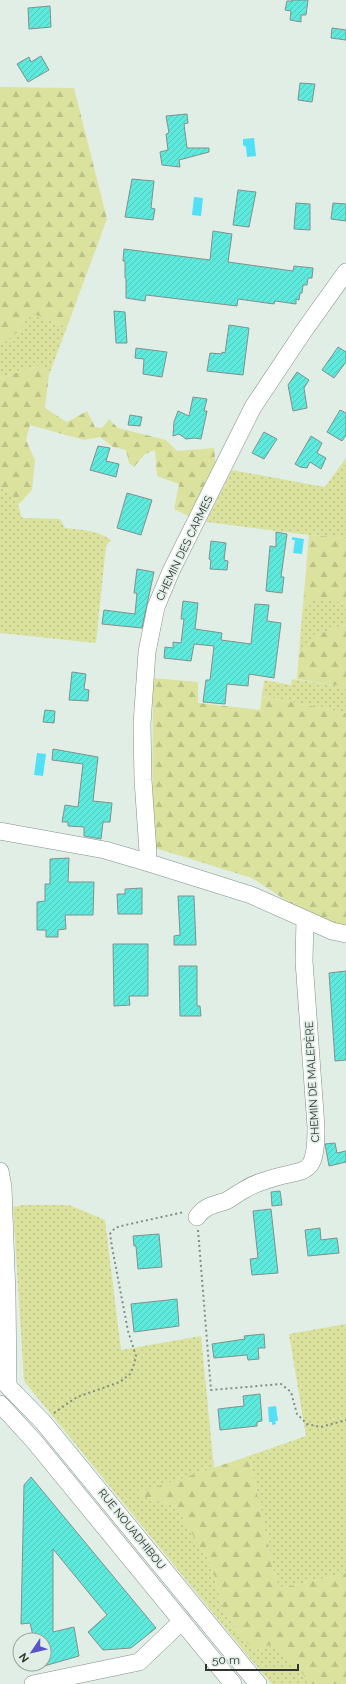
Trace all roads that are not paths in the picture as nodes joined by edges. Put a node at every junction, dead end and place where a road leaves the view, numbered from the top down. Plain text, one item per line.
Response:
1 (346, 272) edge
2 (0, 831) edge
3 (146, 862) junction
4 (305, 919) junction
5 (346, 934) edge
6 (0, 1171) edge
7 (197, 1217) road end
8 (3, 1278) edge
9 (3, 1349) edge
10 (3, 1384) edge
11 (0, 1404) edge
12 (182, 1621) junction
13 (32, 1684) edge
14 (234, 1684) edge
15 (246, 1684) edge
16 (258, 1684) edge

1 - 3 street, CHEMIN DES CARMES
2 - 3 street
3 - 4 street
4 - 5 street
4 - 7 street, CHEMIN DE MALEPÈRE
6 - 8 street
8 - 9 street
9 - 10 street
10 - 15 street, RUE NOUADHIBOU
10 - 16 street, RUE NOUADHIBOU
11 - 12 street, RUE NOUADHIBOU
12 - 13 street
12 - 14 street, RUE NOUADHIBOU

